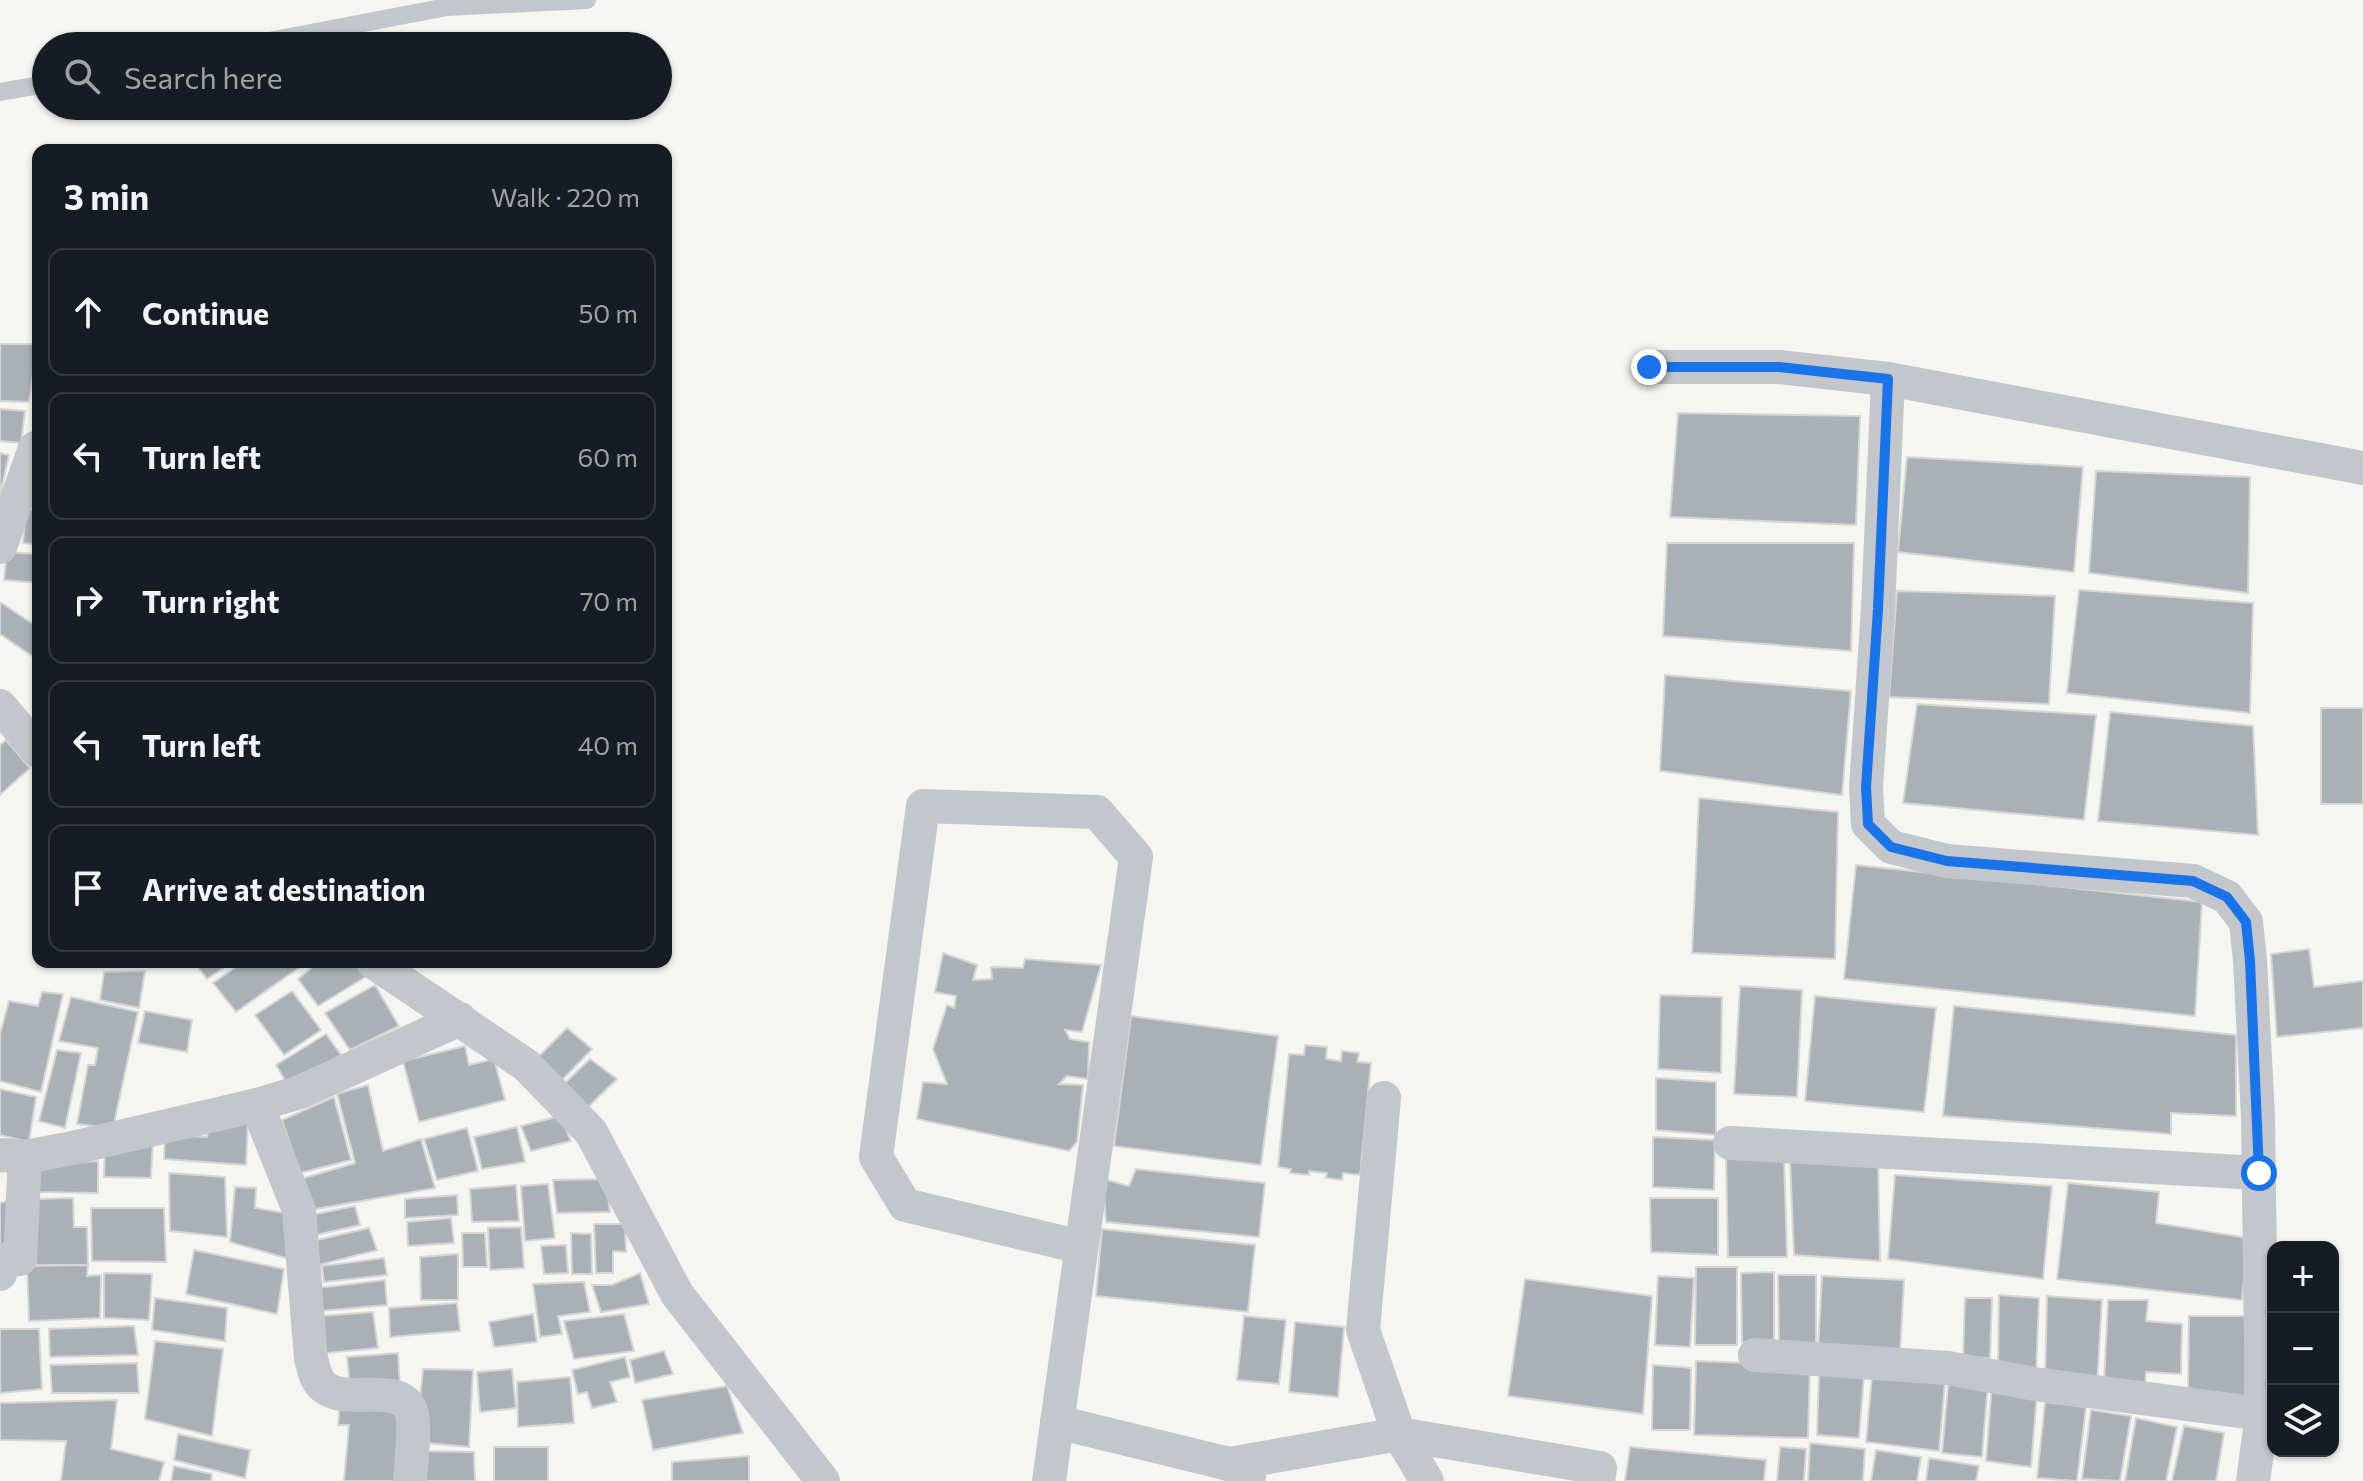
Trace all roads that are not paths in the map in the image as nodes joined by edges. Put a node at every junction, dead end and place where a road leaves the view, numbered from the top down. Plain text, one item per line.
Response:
1 (587, 0) edge
2 (316, 32) edge
3 (32, 86) edge
4 (0, 92) edge
5 (1649, 367) dead end
6 (1888, 379) junction
7 (32, 456) edge
8 (2363, 468) edge
9 (0, 547) edge
10 (0, 706) edge
11 (32, 744) edge
12 (382, 968) edge
13 (460, 1019) junction
14 (1384, 1098) dead end
15 (257, 1105) junction
16 (1730, 1143) dead end
17 (12, 1156) edge
18 (2259, 1173) junction
19 (1081, 1247) junction
20 (0, 1274) edge
21 (1755, 1355) dead end
22 (2262, 1414) junction
23 (1057, 1422) junction
24 (1399, 1434) junction
25 (1243, 1472) edge
26 (410, 1481) edge
27 (823, 1481) edge
28 (1049, 1481) edge
29 (1427, 1481) edge
30 (1598, 1481) edge
31 (2253, 1481) edge

1 - 2 lane
3 - 4 lane
5 - 6 street
6 - 8 street
6 - 18 street
7 - 9 street
10 - 11 street
12 - 13 street
13 - 15 street
13 - 27 street
14 - 24 street
15 - 17 street
15 - 26 street
16 - 18 street
17 - 20 street
18 - 22 street
19 - 19 street
19 - 23 street
21 - 22 street
22 - 31 street
23 - 25 street
23 - 28 street
24 - 25 street
24 - 29 street
24 - 30 street

